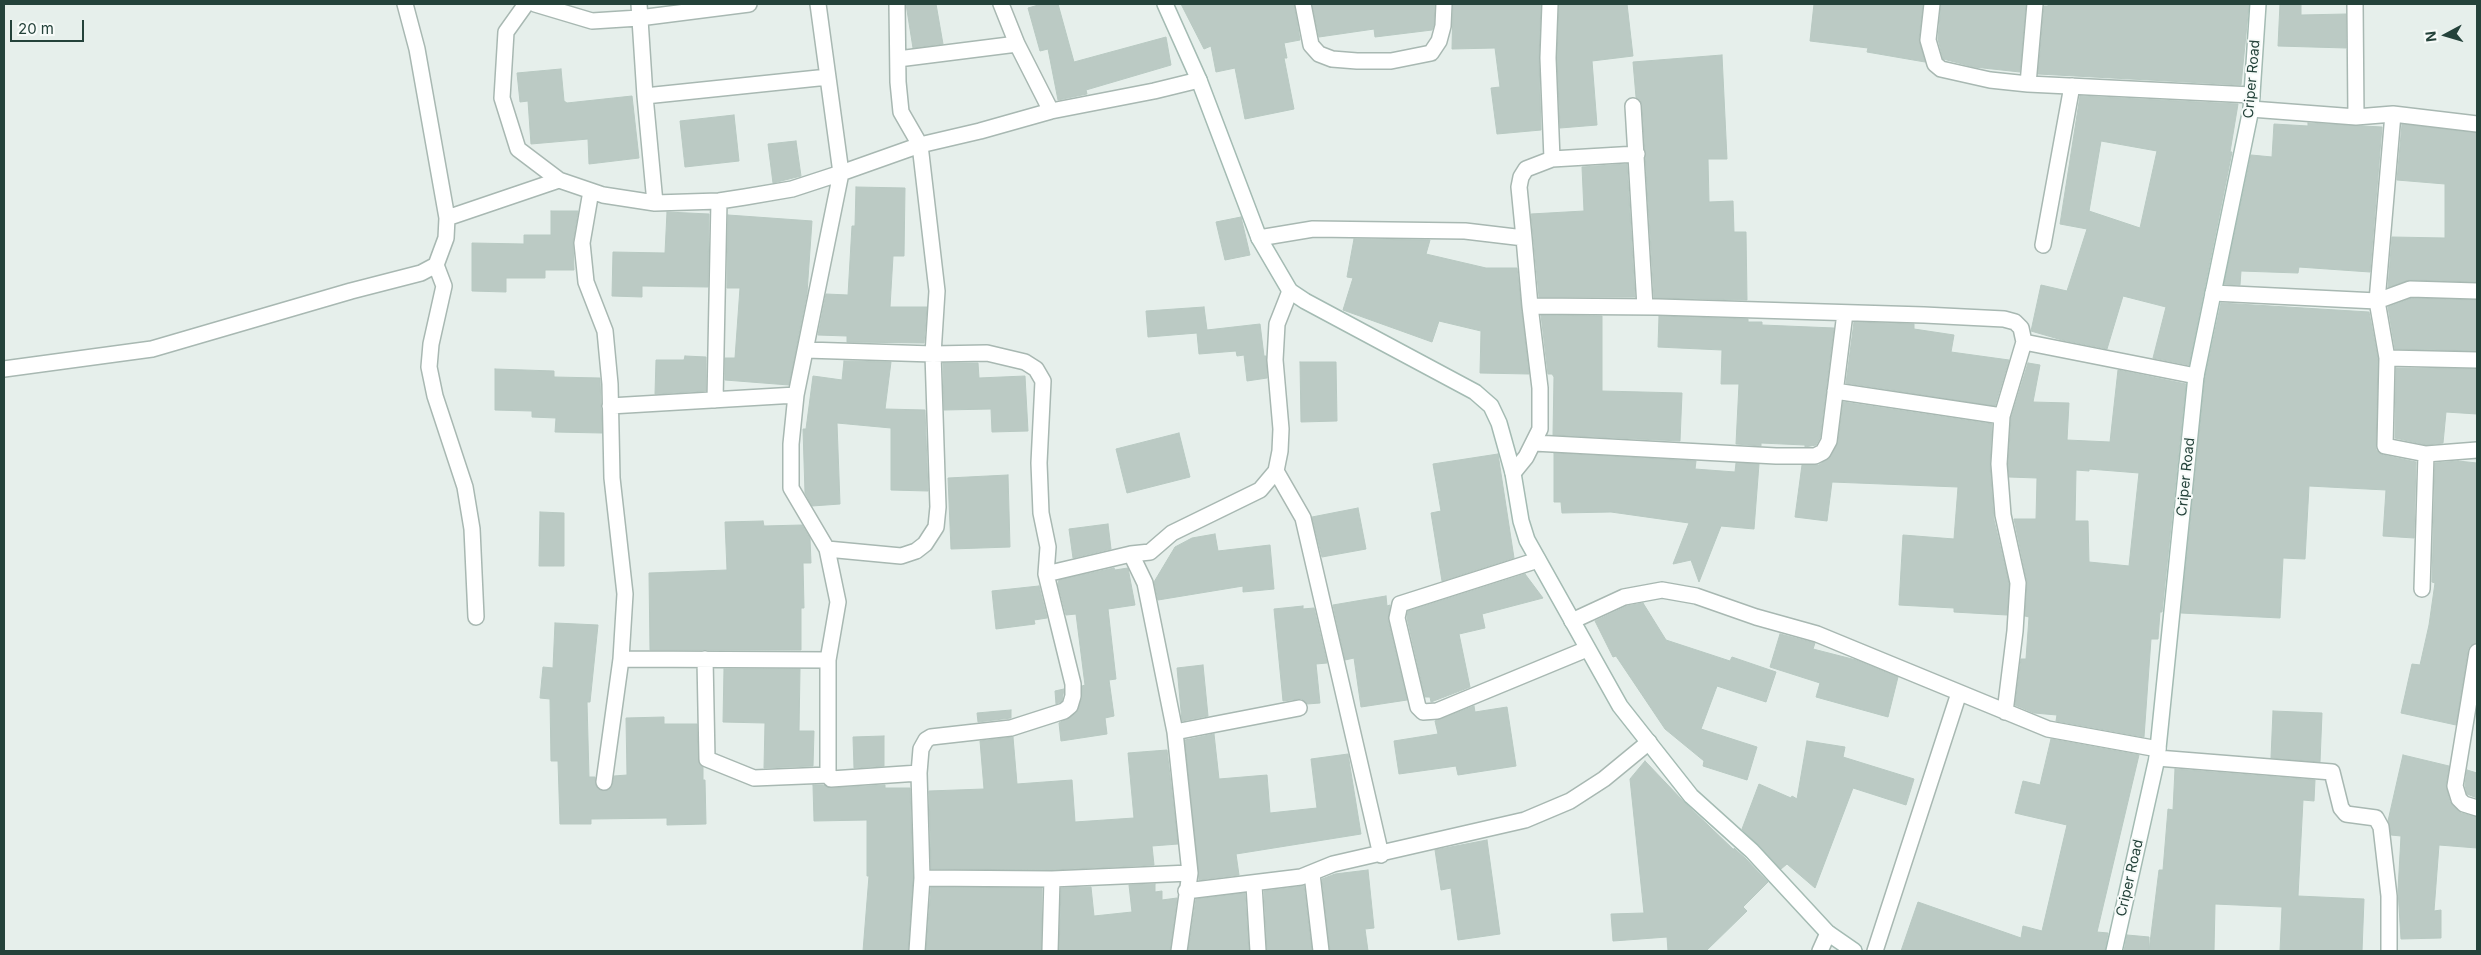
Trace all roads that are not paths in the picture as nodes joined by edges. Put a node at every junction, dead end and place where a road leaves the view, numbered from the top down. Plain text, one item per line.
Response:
1 (405, 4) edge
2 (526, 4) edge
3 (535, 4) edge
4 (750, 4) edge
5 (818, 4) edge
6 (897, 4) edge
7 (1001, 4) edge
8 (1165, 4) edge
9 (1303, 4) edge
10 (1444, 4) edge
11 (1550, 4) edge
12 (1932, 4) edge
13 (2035, 4) edge
14 (2258, 4) edge
15 (2355, 4) edge
16 (639, 11) edge
17 (1017, 44) junction
18 (898, 59) junction
19 (828, 77) junction
20 (1199, 80) junction
21 (2028, 84) junction
22 (2072, 86) junction
23 (644, 96) junction
24 (2252, 102) junction
25 (1633, 106) dead end
26 (1051, 111) junction
27 (2393, 114) junction
28 (2356, 117) junction
29 (2477, 124) edge
30 (920, 145) junction
31 (1637, 154) junction
32 (1552, 159) junction
33 (841, 174) junction
34 (559, 180) junction
35 (590, 191) junction
36 (719, 201) junction
37 (655, 202) junction
38 (447, 218) junction
39 (1259, 238) junction
40 (1524, 238) junction
41 (2043, 245) dead end
42 (436, 265) junction
43 (1290, 290) junction
44 (2477, 291) edge
45 (2213, 293) junction
46 (2377, 301) junction
47 (1530, 306) junction
48 (1645, 307) junction
49 (1845, 313) junction
50 (2024, 342) junction
51 (806, 350) junction
52 (933, 354) junction
53 (2387, 358) junction
54 (2477, 360) edge
55 (4, 369) edge
56 (2196, 376) junction
57 (1835, 391) junction
58 (796, 395) junction
59 (714, 400) junction
60 (610, 406) junction
61 (2002, 416) junction
62 (1534, 443) junction
63 (2477, 450) edge
64 (2426, 454) junction
65 (1276, 471) junction
66 (1513, 473) junction
67 (827, 549) junction
68 (1131, 554) junction
69 (1538, 560) junction
70 (1046, 574) junction
71 (2422, 589) dead end
72 (476, 617) dead end
73 (1572, 621) junction
74 (1587, 649) junction
75 (2477, 652) edge
76 (621, 659) junction
77 (705, 659) junction
78 (828, 660) junction
79 (1959, 693) junction
80 (1299, 708) dead end
81 (2005, 712) junction
82 (1175, 732) junction
83 (1649, 742) junction
84 (2158, 754) junction
85 (919, 774) junction
86 (828, 775) junction
87 (604, 782) dead end
88 (2477, 808) edge
89 (1381, 855) junction
90 (1190, 873) junction
91 (1312, 874) junction
92 (922, 878) junction
93 (1052, 879) junction
94 (1254, 885) junction
95 (1186, 891) junction
96 (1828, 933) junction
97 (917, 951) edge
98 (1050, 951) edge
99 (1179, 951) edge
100 (1258, 951) edge
101 (1322, 951) edge
102 (1820, 951) edge
103 (1854, 951) edge
104 (1875, 951) edge
105 (2114, 951) edge
106 (2389, 951) edge

1 - 38 street
2 - 34 street
3 - 16 street
4 - 16 street
5 - 19 street
6 - 18 street
7 - 17 street
8 - 20 street
9 - 10 street
11 - 32 street
12 - 21 street
13 - 21 street
14 - 24 street, Criper Road
15 - 28 street
16 - 23 street
17 - 18 street
17 - 26 street
18 - 30 street
19 - 23 street
19 - 33 street
20 - 26 street
20 - 39 street
21 - 22 street
22 - 24 street
22 - 41 street
23 - 37 street
24 - 28 street
24 - 45 street, Criper Road
25 - 31 street
26 - 30 street
27 - 28 street
27 - 29 street
27 - 46 street
30 - 33 street
30 - 52 street
31 - 32 street
31 - 48 street
32 - 40 street
33 - 36 street
33 - 51 street
34 - 35 street
34 - 38 street
35 - 37 street
35 - 60 street
36 - 37 street
36 - 59 street
38 - 42 street
39 - 40 street
39 - 43 street
40 - 47 street
42 - 55 street
42 - 72 street
43 - 65 street
43 - 66 street
44 - 46 street
45 - 46 street
45 - 56 street, Criper Road
46 - 53 street
47 - 48 street
47 - 62 street
48 - 49 street
49 - 50 street
49 - 57 street
50 - 56 street
50 - 61 street
51 - 52 street
51 - 58 street
52 - 67 street
52 - 70 street
53 - 54 street
53 - 64 street
56 - 84 street, Criper Road
57 - 61 street
57 - 62 street
58 - 59 street
58 - 67 street
59 - 60 street
60 - 76 street
61 - 81 street
62 - 66 street
63 - 64 street
64 - 71 street
65 - 68 street
65 - 89 street
66 - 69 street
67 - 78 street
68 - 70 street
68 - 82 street
69 - 73 street
69 - 74 street
70 - 85 street
73 - 74 street
73 - 79 street
74 - 83 street
75 - 88 street
76 - 77 street
76 - 87 street
77 - 78 street
77 - 86 street
78 - 86 street
79 - 81 street
79 - 104 street
80 - 82 street
81 - 84 street
82 - 90 street
83 - 89 street
83 - 96 street
84 - 105 street, Criper Road
84 - 106 street
85 - 86 street
85 - 92 street
89 - 91 street
90 - 93 street
90 - 95 street
91 - 94 street
91 - 101 street
92 - 93 street
92 - 97 street
93 - 98 street
94 - 95 street
94 - 100 street
95 - 99 street
96 - 102 street
96 - 103 street

